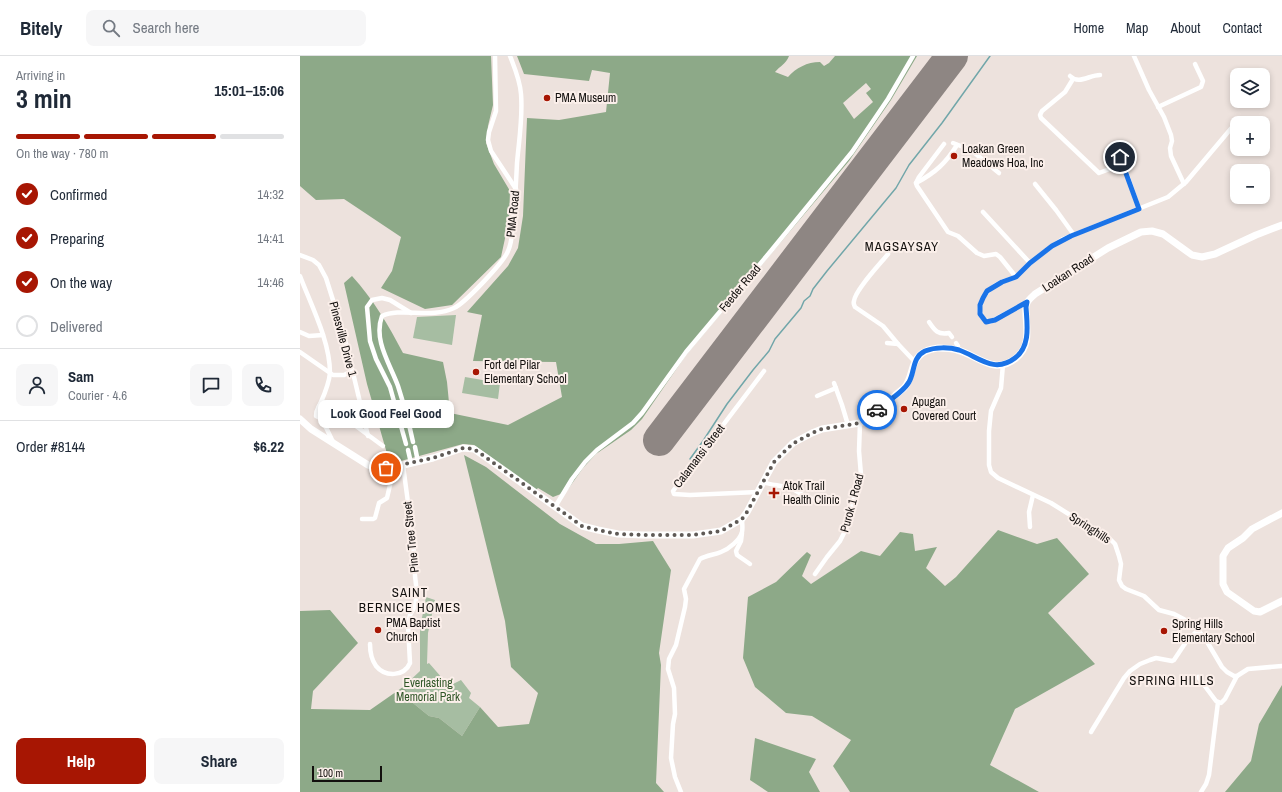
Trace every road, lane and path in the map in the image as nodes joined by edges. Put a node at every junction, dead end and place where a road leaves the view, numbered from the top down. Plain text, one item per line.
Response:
1 (495, 56) edge
2 (510, 56) edge
3 (914, 56) edge
4 (1134, 56) edge
5 (1195, 64) dead end
6 (1100, 75) dead end
7 (1158, 107) junction
8 (1230, 130) edge
9 (1116, 143) dead end
10 (944, 144) dead end
11 (1123, 164) junction
12 (999, 173) dead end
13 (916, 183) junction
14 (1035, 184) dead end
15 (1184, 184) junction
16 (516, 189) junction
17 (1139, 209) junction
18 (983, 212) dead end
19 (1282, 225) edge
20 (1074, 235) junction
21 (888, 254) dead end
22 (300, 255) edge
23 (1030, 263) junction
24 (300, 276) edge
25 (1016, 277) junction
26 (1027, 302) junction
27 (411, 313) junction
28 (929, 322) dead end
29 (300, 332) edge
30 (323, 335) junction
31 (952, 338) dead end
32 (887, 343) dead end
33 (898, 344) junction
34 (300, 352) edge
35 (915, 362) junction
36 (1003, 364) junction
37 (352, 371) junction
38 (764, 371) dead end
39 (330, 373) junction
40 (817, 396) dead end
41 (322, 401) junction
42 (300, 419) edge
43 (860, 423) junction
44 (409, 424) junction
45 (848, 425) junction
46 (402, 426) junction
47 (368, 436) junction
48 (333, 443) junction
49 (383, 446) dead end
50 (414, 462) junction
51 (403, 465) junction
52 (391, 468) junction
53 (763, 482) junction
54 (758, 492) junction
55 (1033, 495) junction
56 (819, 499) dead end
57 (555, 507) junction
58 (1282, 513) edge
59 (362, 519) dead end
60 (742, 519) junction
61 (1030, 528) dead end
62 (742, 533) junction
63 (750, 564) dead end
64 (815, 574) dead end
65 (1282, 601) edge
66 (1198, 630) junction
67 (370, 644) dead end
68 (1282, 666) edge
69 (1238, 676) junction
70 (1198, 677) dead end
71 (1218, 702) junction
72 (1091, 732) dead end
73 (681, 792) edge
74 (1201, 792) edge

1 - 16 street
2 - 16 street, PMA Road
3 - 57 street, Feeder Road
4 - 7 street
5 - 7 street
6 - 11 street
7 - 15 street
8 - 15 street
9 - 11 street
10 - 13 street
11 - 17 street
12 - 13 street
13 - 25 street
14 - 20 street
15 - 17 street
16 - 27 street, PMA Road
17 - 20 street
18 - 23 street
19 - 26 main road, Loakan Road
20 - 23 street
21 - 33 street
22 - 37 street, Pinesville Drive 1
23 - 25 street
24 - 30 street
25 - 26 street
26 - 36 main road
27 - 44 street, PMA Road
27 - 46 street, PMA Road
28 - 31 street
29 - 30 street
30 - 39 street
32 - 33 street
33 - 35 street
34 - 39 street
35 - 36 main road
35 - 43 main road
36 - 55 street, Springhills
37 - 39 street
37 - 47 street, Pinesville Drive 1
38 - 54 street, Calamansi Street
39 - 41 street
40 - 45 street
41 - 47 street
41 - 48 street
42 - 48 main road
43 - 45 main road
43 - 64 street, Purok 1 Road
44 - 46 street
44 - 50 street, PMA Road
45 - 53 main road
46 - 50 street, PMA Road
47 - 49 street
48 - 52 main road
50 - 51 main road
50 - 57 main road
51 - 52 main road
51 - 67 street, Pine Tree Street
52 - 59 street
53 - 54 main road
53 - 56 street
54 - 60 main road
55 - 61 street
55 - 66 street, Springhills
57 - 60 main road
58 - 65 main road
60 - 62 street
62 - 63 street
62 - 73 street
66 - 69 street, Springhills
66 - 72 street
68 - 69 street
69 - 71 street
70 - 71 street
71 - 74 street

